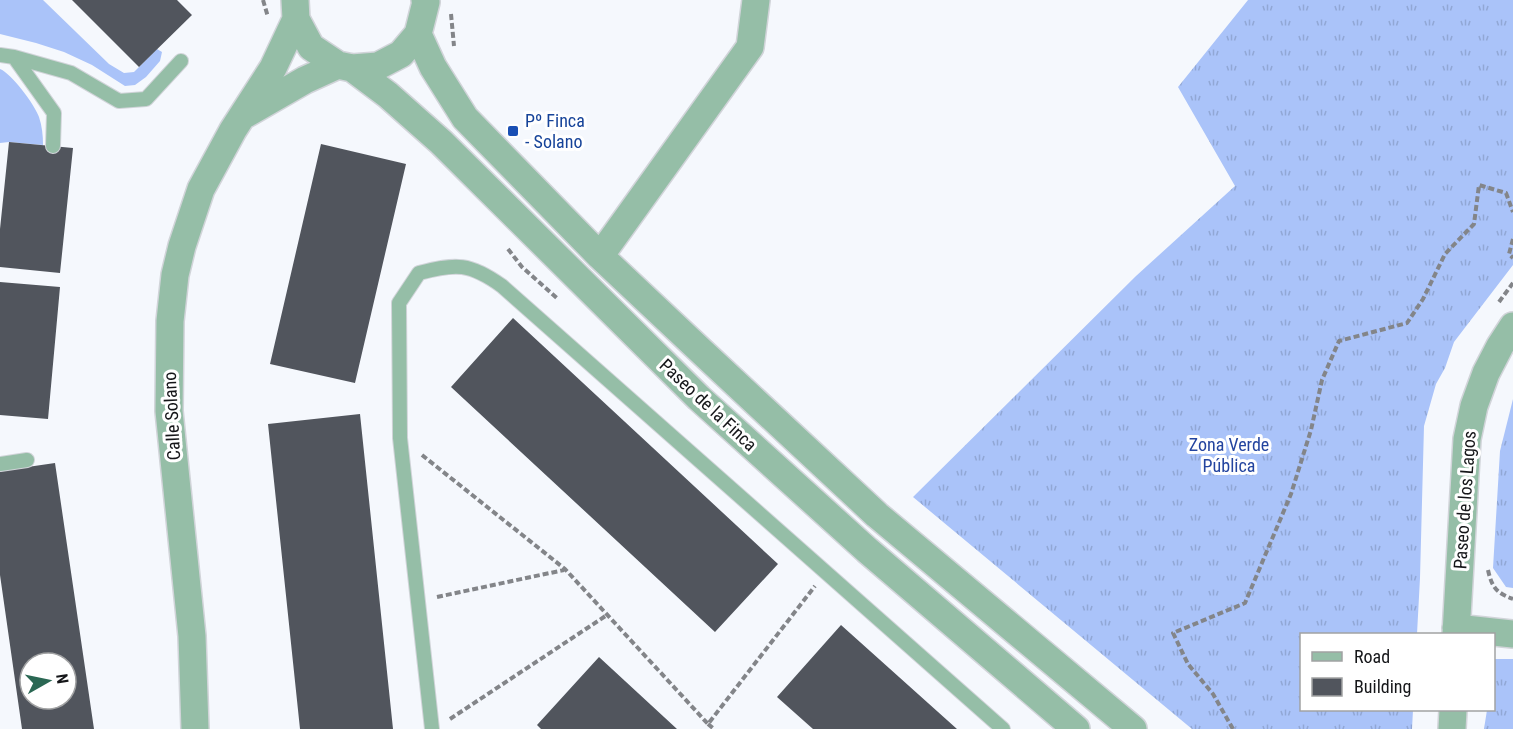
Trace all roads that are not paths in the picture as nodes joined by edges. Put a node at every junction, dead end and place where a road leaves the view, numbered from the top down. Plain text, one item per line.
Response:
1 (425, 0) edge
2 (756, 0) edge
3 (294, 6) edge
4 (418, 34) junction
5 (0, 55) edge
6 (14, 57) junction
7 (181, 61) dead end
8 (345, 66) junction
9 (242, 117) junction
10 (53, 146) dead end
11 (600, 256) junction
12 (1513, 326) edge
13 (27, 460) dead end
14 (0, 464) edge
15 (1513, 618) edge
16 (1457, 624) edge
17 (1513, 634) edge
18 (1453, 711) edge
19 (438, 726) edge
20 (195, 729) edge
21 (1003, 729) edge
22 (1076, 729) edge
23 (1133, 729) edge
24 (1452, 729) edge

1 - 4 street
2 - 11 street
3 - 8 street, Paseo de la Finca
3 - 9 street, Calle Solano
4 - 8 street, Calle Solano
4 - 11 street, Paseo de la Finca
5 - 6 lane
6 - 7 lane
6 - 10 lane
8 - 9 street, Calle Solano
8 - 22 street, Paseo de la Finca
9 - 20 street, Calle Solano
11 - 23 street, Paseo de la Finca
12 - 16 street, Paseo de los Lagos
13 - 14 lane
15 - 16 street
16 - 17 street
18 - 24 street
19 - 21 lane

